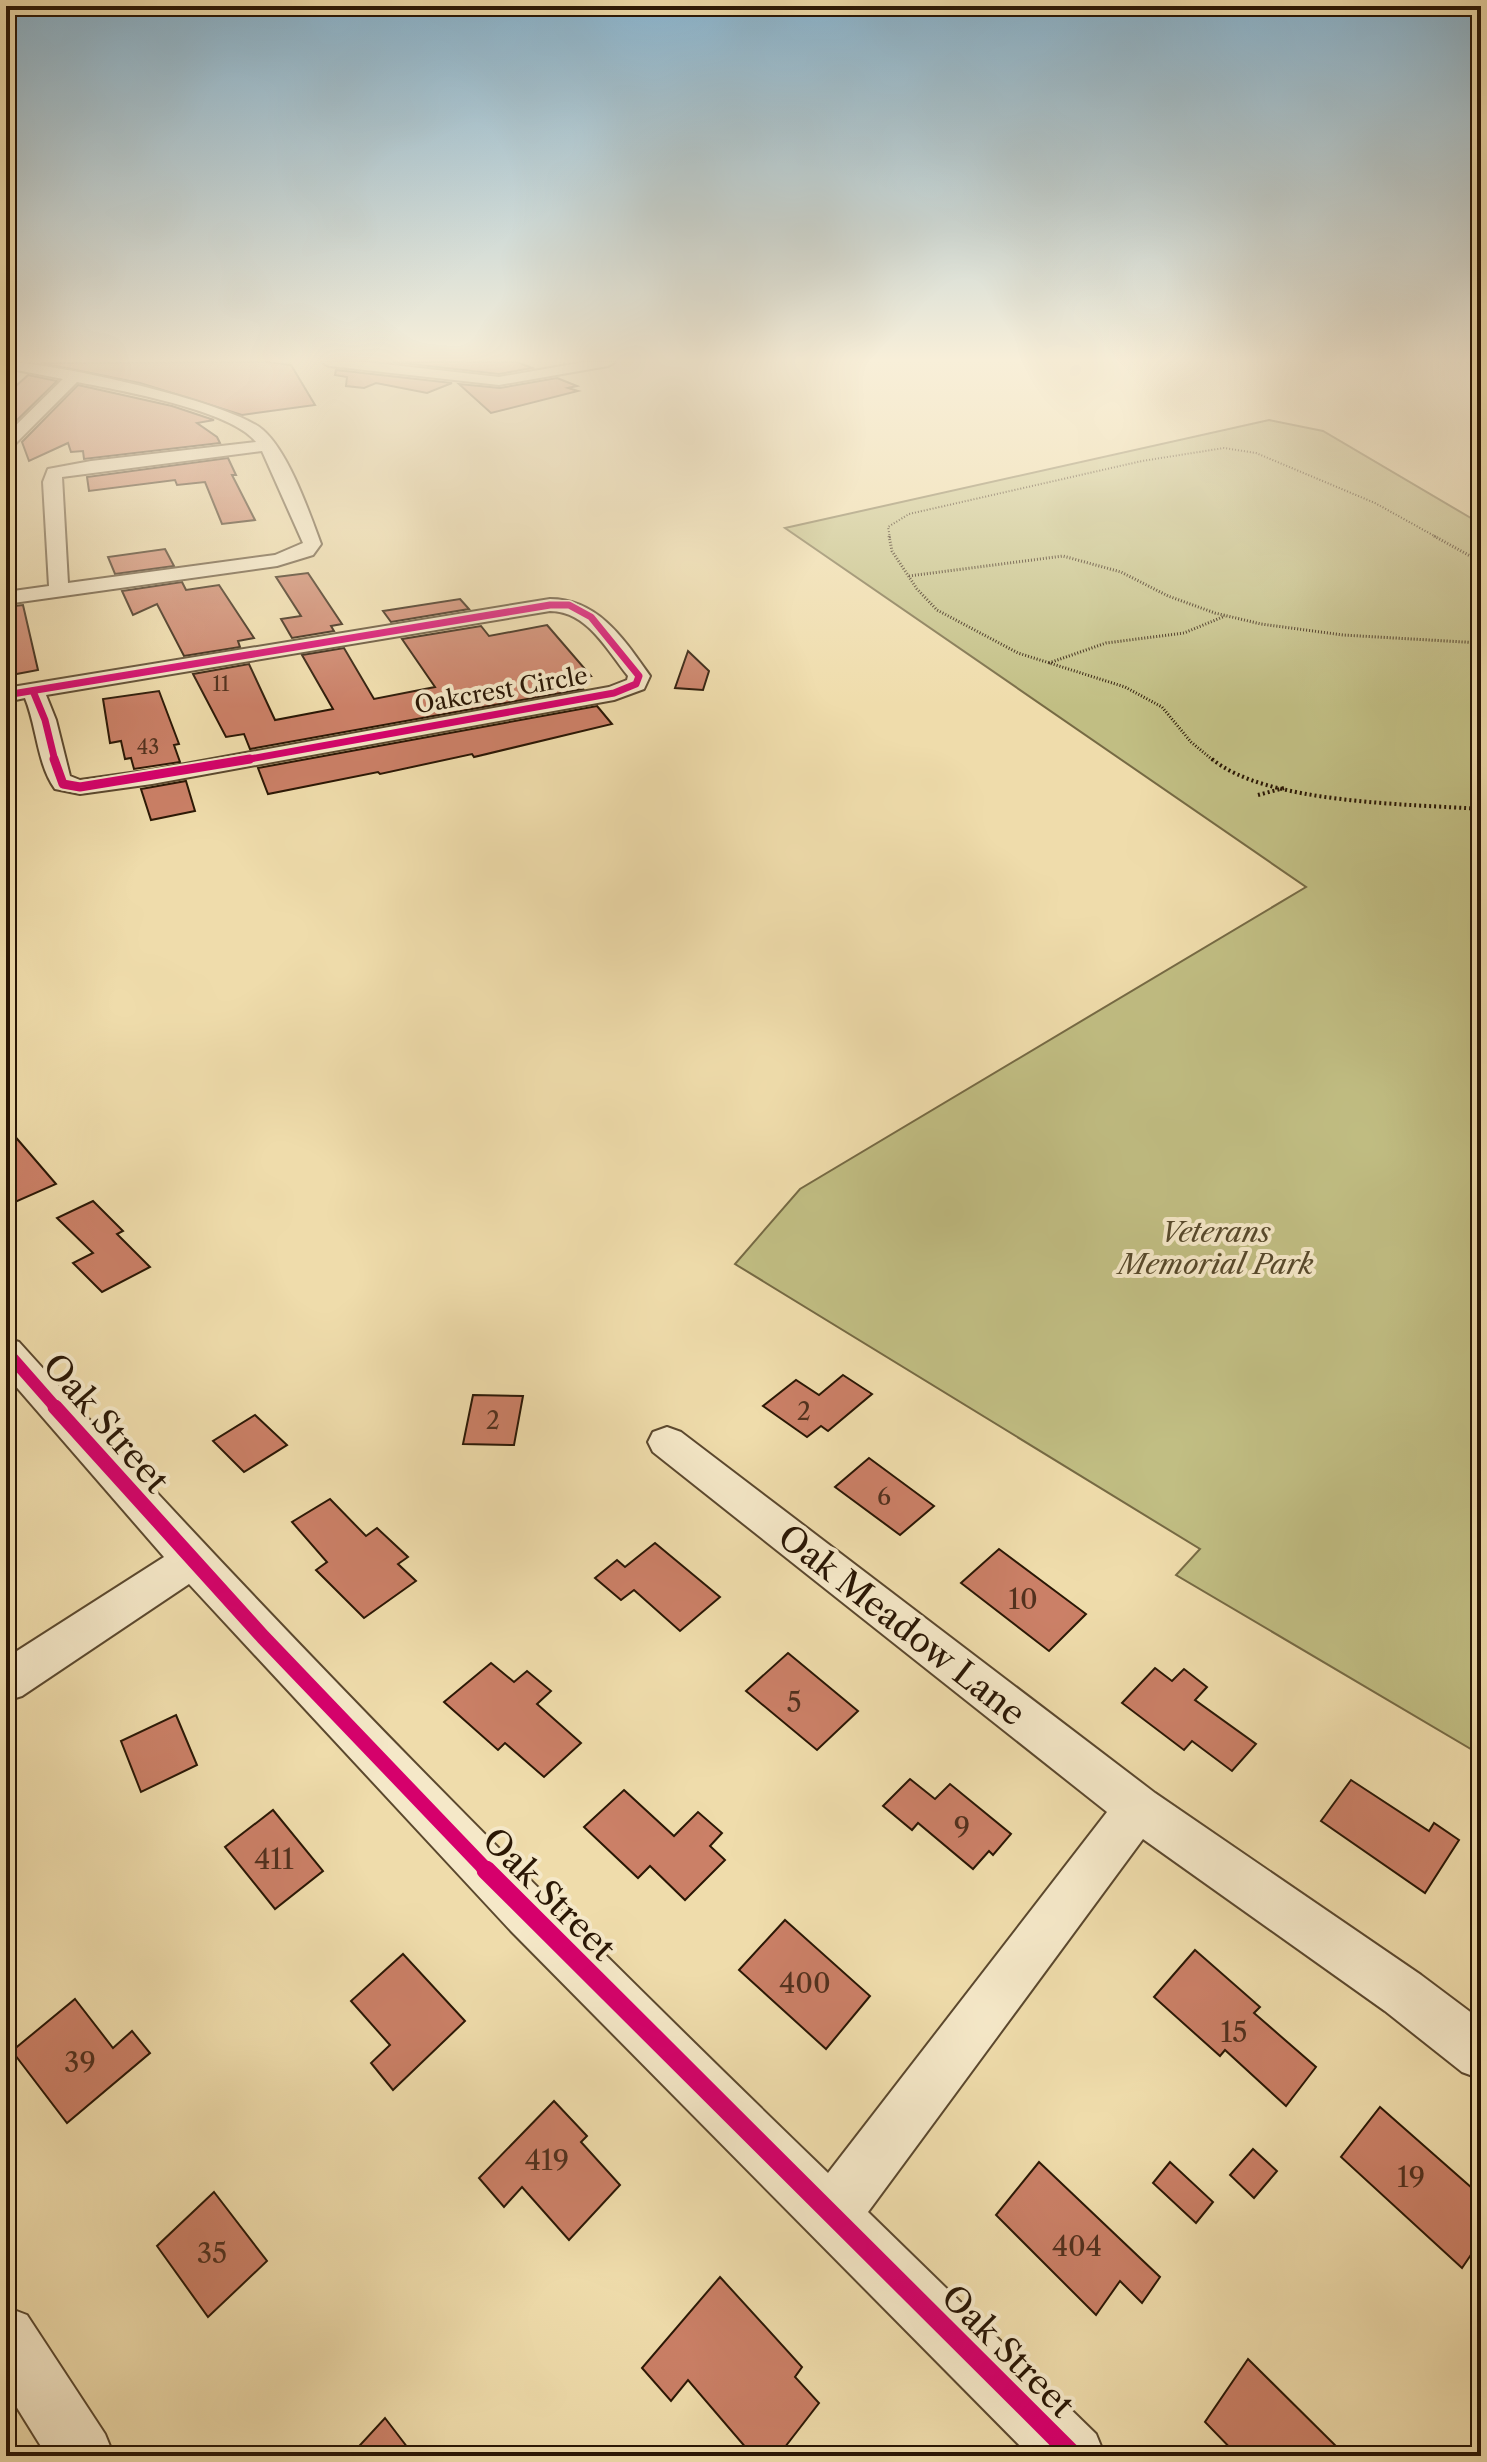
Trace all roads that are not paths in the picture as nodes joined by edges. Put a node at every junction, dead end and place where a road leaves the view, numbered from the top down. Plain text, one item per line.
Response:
1 (53, 477) edge
2 (281, 477) edge
3 (59, 590) junction
4 (6, 598) edge
5 (33, 691) junction
6 (6, 695) edge
7 (6, 1351) edge
8 (667, 1442) dead end
9 (191, 1561) junction
10 (6, 1682) edge
11 (1138, 1808) junction
12 (1481, 2053) edge
13 (831, 2215) junction
14 (6, 2336) edge
15 (83, 2456) edge
16 (1074, 2456) edge

1 - 3 street
2 - 3 street
3 - 4 street
5 - 5 street, Oakcrest Circle
5 - 6 street, Oakcrest Circle
7 - 9 street, Oak Street
8 - 11 street, Oak Meadow Lane
9 - 10 street
9 - 13 street, Oak Street
11 - 12 street, Oak Meadow Lane
11 - 13 street
13 - 16 street, Oak Street
14 - 15 street

